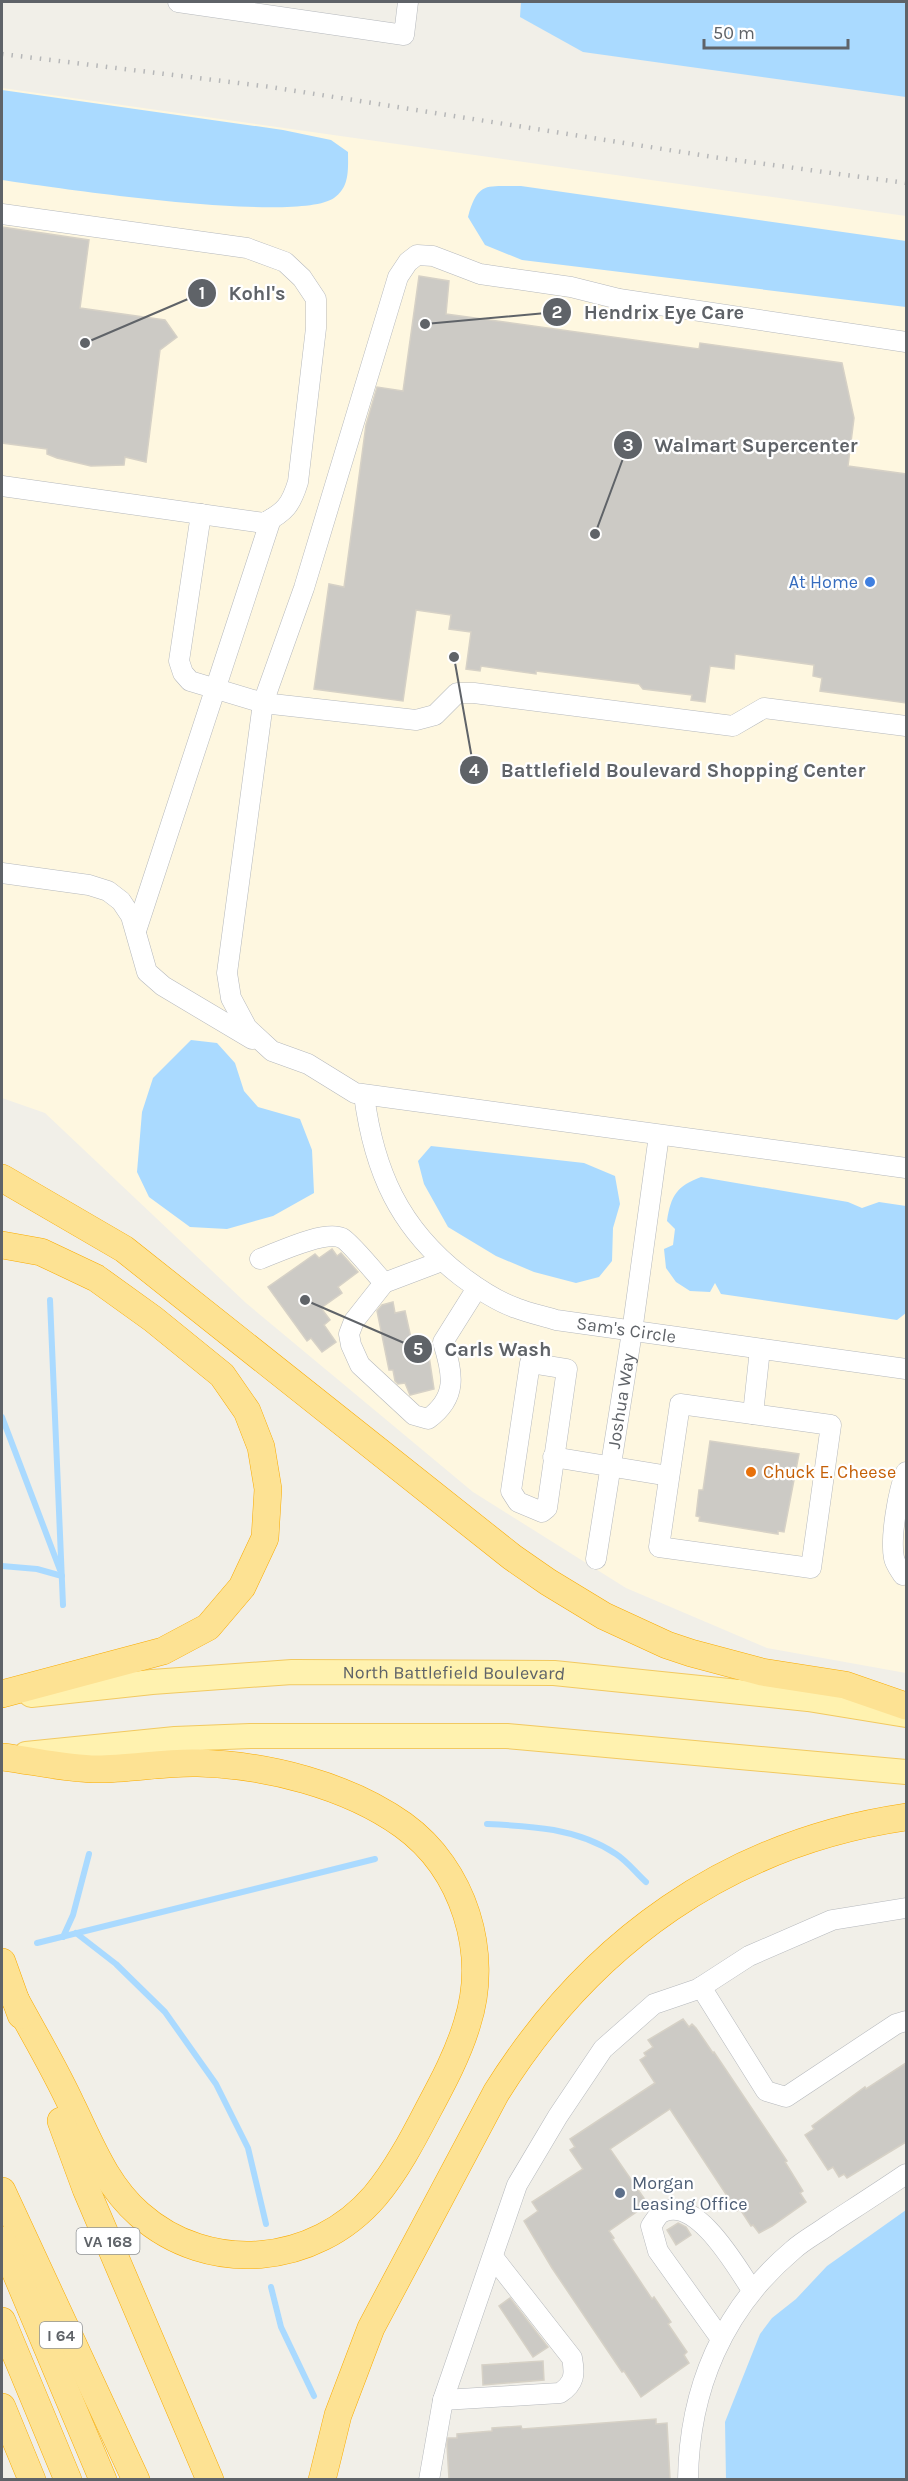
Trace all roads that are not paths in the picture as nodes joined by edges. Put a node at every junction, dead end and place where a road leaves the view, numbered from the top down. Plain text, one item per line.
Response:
1 (178, 2) edge
2 (408, 2) edge
3 (2, 214) edge
4 (906, 342) edge
5 (2, 486) edge
6 (201, 514) junction
7 (271, 519) junction
8 (216, 688) junction
9 (263, 703) junction
10 (906, 726) edge
11 (2, 873) edge
12 (136, 931) junction
13 (272, 1051) junction
14 (364, 1095) junction
15 (659, 1135) junction
16 (906, 1168) edge
17 (2, 1178) edge
18 (2, 1245) edge
19 (261, 1259) dead end
20 (442, 1261) junction
21 (384, 1283) junction
22 (477, 1288) junction
23 (632, 1332) junction
24 (760, 1349) junction
25 (906, 1369) edge
26 (753, 1414) junction
27 (553, 1458) junction
28 (610, 1468) junction
29 (906, 1472) edge
30 (669, 1476) junction
31 (596, 1559) dead end
32 (903, 1575) dead end
33 (2, 1696) edge
34 (906, 1706) edge
35 (906, 1715) edge
36 (2, 1757) edge
37 (906, 1772) edge
38 (906, 1817) edge
39 (906, 1908) edge
40 (2, 1962) edge
41 (701, 1987) junction
42 (15, 1999) junction
43 (906, 2021) edge
44 (906, 2174) edge
45 (2, 2190) edge
46 (2, 2240) edge
47 (493, 2257) junction
48 (752, 2290) junction
49 (2, 2321) edge
50 (721, 2338) junction
51 (443, 2400) junction
52 (2, 2407) edge
53 (32, 2480) edge
54 (68, 2480) edge
55 (103, 2480) edge
56 (121, 2480) edge
57 (136, 2480) edge
58 (210, 2480) edge
59 (322, 2480) edge
60 (429, 2480) edge
61 (688, 2480) edge

1 - 2 street
3 - 7 street
4 - 9 street
5 - 6 street
6 - 7 street
6 - 8 street
7 - 8 street
8 - 9 street
8 - 12 street
9 - 10 street
9 - 13 street
11 - 12 street
12 - 13 street
13 - 14 street
14 - 15 street
14 - 20 street, Sam's Circle
15 - 16 street
15 - 23 street, Joshua Way
17 - 34 highway
18 - 33 highway
19 - 21 street
20 - 21 street
20 - 22 street, Sam's Circle
21 - 22 street
22 - 23 street, Sam's Circle
23 - 24 street, Sam's Circle
23 - 28 street, Joshua Way
24 - 25 street, Sam's Circle
24 - 26 street
26 - 30 street
26 - 30 street
27 - 27 street
27 - 28 street
28 - 30 street
28 - 31 street, Joshua Way
29 - 32 street
33 - 35 main road, North Battlefield Boulevard
36 - 37 main road
36 - 42 highway
38 - 59 highway
39 - 41 street
40 - 42 highway
41 - 43 street
41 - 47 street
42 - 58 highway, VA 168
44 - 48 street
45 - 56 highway, I 64
45 - 57 highway
46 - 55 highway
47 - 51 street
47 - 51 street
48 - 50 street
48 - 50 street
49 - 54 highway
50 - 61 street
51 - 60 street
52 - 53 highway

